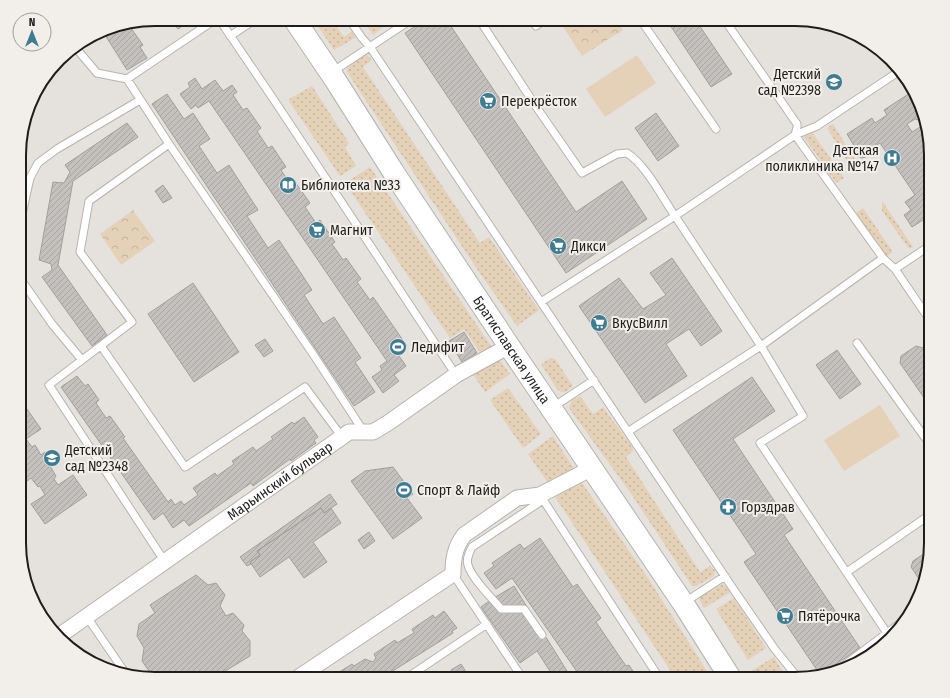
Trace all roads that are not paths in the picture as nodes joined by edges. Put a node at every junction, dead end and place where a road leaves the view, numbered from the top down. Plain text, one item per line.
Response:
1 (206, 26) edge
2 (222, 26) edge
3 (245, 26) edge
4 (299, 26) edge
5 (354, 26) edge
6 (402, 26) edge
7 (484, 26) edge
8 (645, 26) edge
9 (729, 26) edge
10 (230, 36) junction
11 (370, 47) junction
12 (79, 51) edge
13 (330, 73) junction
14 (895, 74) edge
15 (127, 79) junction
16 (140, 100) junction
17 (716, 129) dead end
18 (795, 134) junction
19 (169, 144) junction
20 (26, 196) edge
21 (675, 216) junction
22 (924, 250) edge
23 (883, 258) junction
24 (895, 269) junction
25 (26, 287) edge
26 (541, 302) junction
27 (924, 312) edge
28 (857, 343) dead end
29 (100, 346) junction
30 (509, 346) junction
31 (761, 346) junction
32 (82, 360) junction
33 (456, 375) junction
34 (594, 380) junction
35 (552, 408) junction
36 (365, 432) junction
37 (629, 432) junction
38 (924, 436) edge
39 (342, 437) junction
40 (592, 468) junction
41 (542, 497) junction
42 (924, 519) edge
43 (165, 563) junction
44 (847, 572) junction
45 (453, 574) junction
46 (725, 576) junction
47 (683, 603) junction
48 (87, 617) junction
49 (487, 624) junction
50 (63, 633) edge
51 (888, 633) edge
52 (542, 635) dead end
53 (882, 638) edge
54 (855, 657) edge
55 (122, 668) edge
56 (306, 672) edge
57 (415, 672) edge
58 (518, 672) edge
59 (655, 672) edge
60 (727, 672) edge
61 (793, 672) edge

1 - 15 lane
2 - 10 lane
3 - 10 lane
4 - 13 main road, Братиславская улица
5 - 11 lane
6 - 11 lane
7 - 21 lane
8 - 17 lane
9 - 18 lane
10 - 33 lane
11 - 13 lane
11 - 26 lane
12 - 15 lane
13 - 30 main road, Братиславская улица
14 - 18 lane
15 - 16 lane
16 - 19 lane
16 - 20 lane
18 - 21 lane
18 - 23 lane
19 - 29 lane
19 - 36 lane
21 - 26 lane
21 - 31 lane
22 - 24 lane
23 - 24 lane
23 - 31 lane
24 - 27 lane
25 - 32 lane
26 - 34 lane
28 - 38 lane
29 - 32 lane
29 - 39 lane
30 - 33 street, Марьинский бульвар
30 - 35 main road, Братиславская улица
31 - 37 lane
31 - 44 lane
32 - 43 lane
33 - 36 street, Марьинский бульвар
34 - 35 lane
34 - 37 lane
35 - 40 main road, Братиславская улица
36 - 39 street, Марьинский бульвар
37 - 46 lane
39 - 43 street, Марьинский бульвар
40 - 41 street
40 - 47 main road, Братиславская улица
41 - 45 street
41 - 52 lane
41 - 59 lane
42 - 44 lane
43 - 48 street, Марьинский бульвар
44 - 51 lane
45 - 49 lane
45 - 56 street
46 - 47 lane
46 - 61 lane
47 - 60 main road, Братиславская улица
48 - 50 street, Марьинский бульвар
48 - 55 lane
49 - 57 lane
49 - 58 lane
53 - 54 lane

